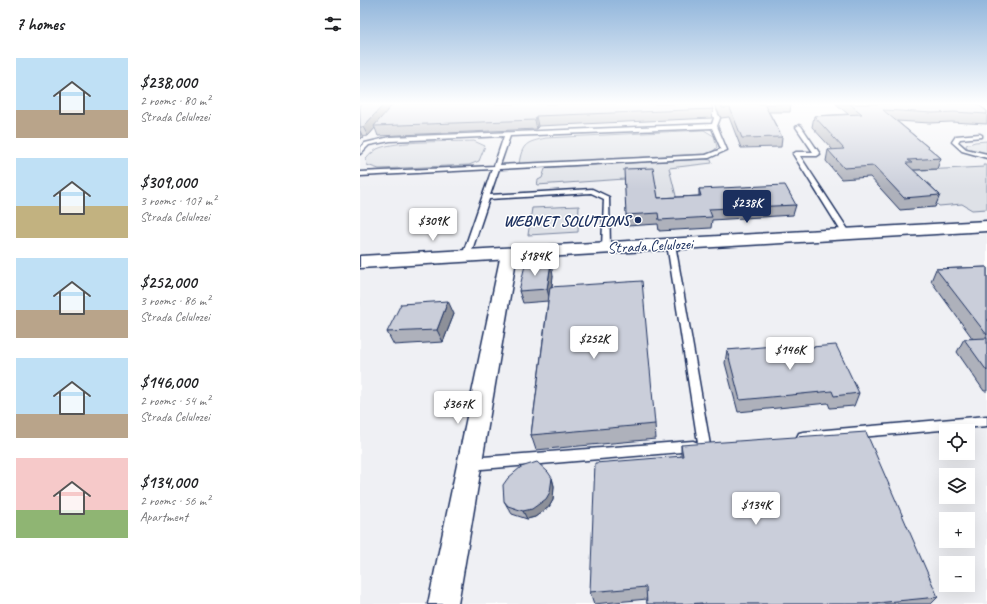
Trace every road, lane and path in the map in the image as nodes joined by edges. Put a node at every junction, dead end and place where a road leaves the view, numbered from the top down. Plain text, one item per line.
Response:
1 (572, 132) edge
2 (717, 132) edge
3 (802, 132) edge
4 (377, 133) edge
5 (507, 135) junction
6 (980, 136) dead end
7 (368, 144) junction
8 (360, 152) edge
9 (987, 156) edge
10 (494, 169) junction
11 (360, 174) edge
12 (485, 197) junction
13 (987, 226) edge
14 (847, 234) junction
15 (671, 244) junction
16 (606, 247) junction
17 (509, 254) junction
18 (466, 256) junction
19 (360, 262) edge
20 (987, 422) edge
21 (791, 438) edge
22 (469, 464) junction
23 (443, 604) edge

1 - 5 lane
2 - 10 lane
3 - 14 lane
4 - 7 lane
5 - 7 lane
5 - 10 lane
6 - 9 lane
7 - 8 lane
10 - 11 lane
10 - 12 lane
12 - 16 lane
12 - 18 lane
13 - 14 street, Strada Celulozei
14 - 15 street, Strada Celulozei
15 - 16 street, Strada Celulozei
15 - 22 lane
16 - 17 street, Strada Celulozei
17 - 18 street, Strada Celulozei
17 - 22 street
18 - 19 street, Strada Celulozei
20 - 21 lane
22 - 23 street

